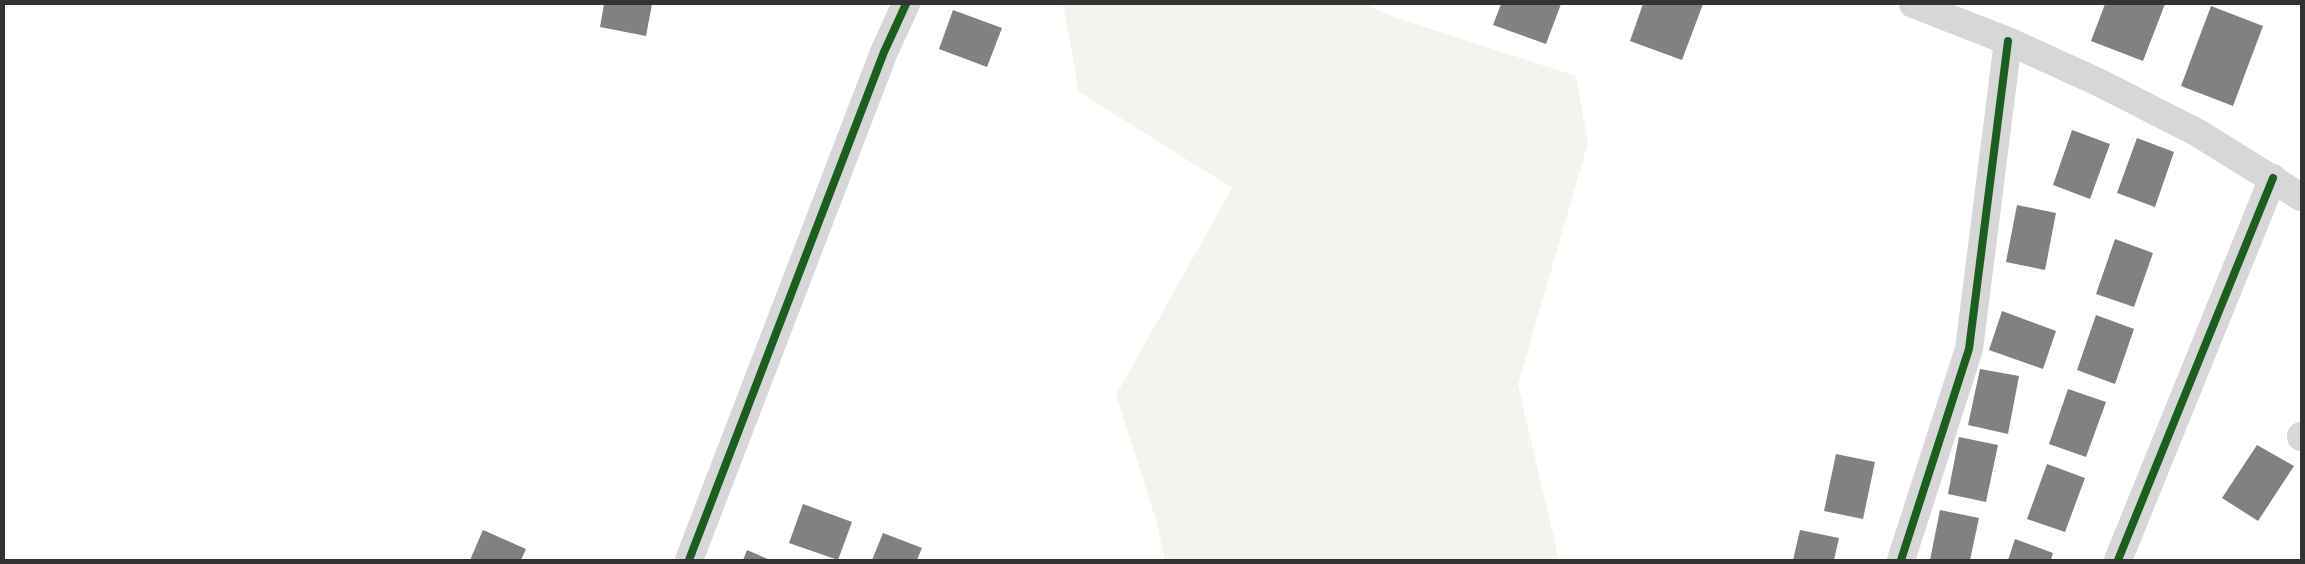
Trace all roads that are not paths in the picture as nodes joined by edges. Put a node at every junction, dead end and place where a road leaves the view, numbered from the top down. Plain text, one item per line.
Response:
1 (906, 4) edge
2 (1913, 4) edge
3 (2008, 41) junction
4 (2273, 178) junction
5 (2301, 197) edge
6 (689, 560) edge
7 (1901, 560) edge
8 (2118, 560) edge

1 - 6 street
2 - 3 street
3 - 4 street
3 - 7 street
4 - 5 street
4 - 8 street

